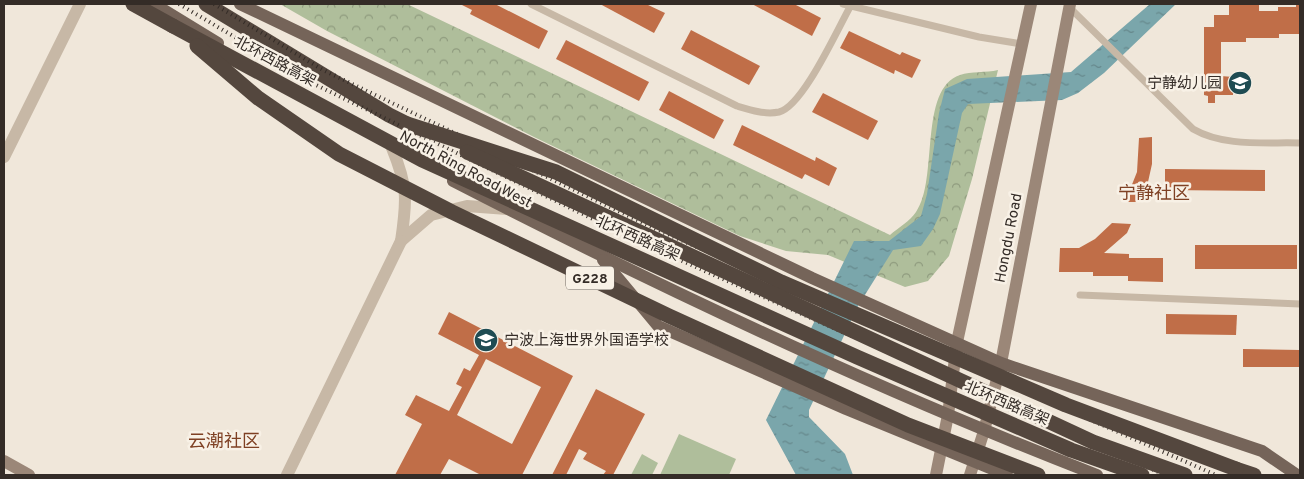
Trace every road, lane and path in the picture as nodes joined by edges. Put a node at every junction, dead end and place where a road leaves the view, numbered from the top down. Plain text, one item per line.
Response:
1 (80, 4) edge
2 (133, 4) edge
3 (154, 4) edge
4 (206, 4) edge
5 (240, 4) edge
6 (531, 4) edge
7 (1031, 4) edge
8 (846, 5) edge
9 (1069, 5) edge
10 (173, 26) junction
11 (1022, 44) junction
12 (407, 124) junction
13 (1300, 143) edge
14 (392, 148) junction
15 (4, 157) edge
16 (507, 209) junction
17 (401, 241) junction
18 (600, 256) junction
19 (1080, 295) dead end
20 (1300, 304) edge
21 (957, 342) junction
22 (1001, 362) junction
23 (948, 415) junction
24 (984, 431) junction
25 (942, 448) junction
26 (972, 461) junction
27 (4, 462) edge
28 (29, 475) edge
29 (287, 475) edge
30 (936, 475) edge
31 (970, 475) edge
32 (1007, 475) edge
33 (1038, 475) edge
34 (1097, 475) edge
35 (1142, 475) edge
36 (1185, 475) edge
37 (1254, 475) edge
38 (1297, 475) edge

1 - 15 street
2 - 10 highway, 北环西路高架 / G228
3 - 14 main road, North Ring Road West
4 - 12 highway, 北环西路高架
5 - 21 main road
6 - 8 lane
7 - 11 main road, Hongdu Road
8 - 11 lane
9 - 13 lane
9 - 22 main road, Hongdu Road
10 - 33 highway, G228, bridge
10 - 35 highway, 北环西路高架, bridge
11 - 21 main road, Hongdu Road
12 - 36 highway, 北环西路高架, bridge
12 - 37 highway, bridge
14 - 16 main road, North Ring Road West
14 - 17 street
16 - 17 street
16 - 18 main road, North Ring Road West
17 - 29 street
18 - 23 main road, North Ring Road West
18 - 25 main road
19 - 20 lane
21 - 22 main road
21 - 23 main road, Hongdu Road
22 - 24 main road, Hongdu Road
22 - 38 main road
23 - 24 main road, North Ring Road West
23 - 25 main road, Hongdu Road
24 - 26 main road, Hongdu Road
24 - 34 main road, North Ring Road West
25 - 26 main road
25 - 30 main road, Hongdu Road
26 - 31 main road, Hongdu Road
26 - 32 main road
27 - 28 main road

